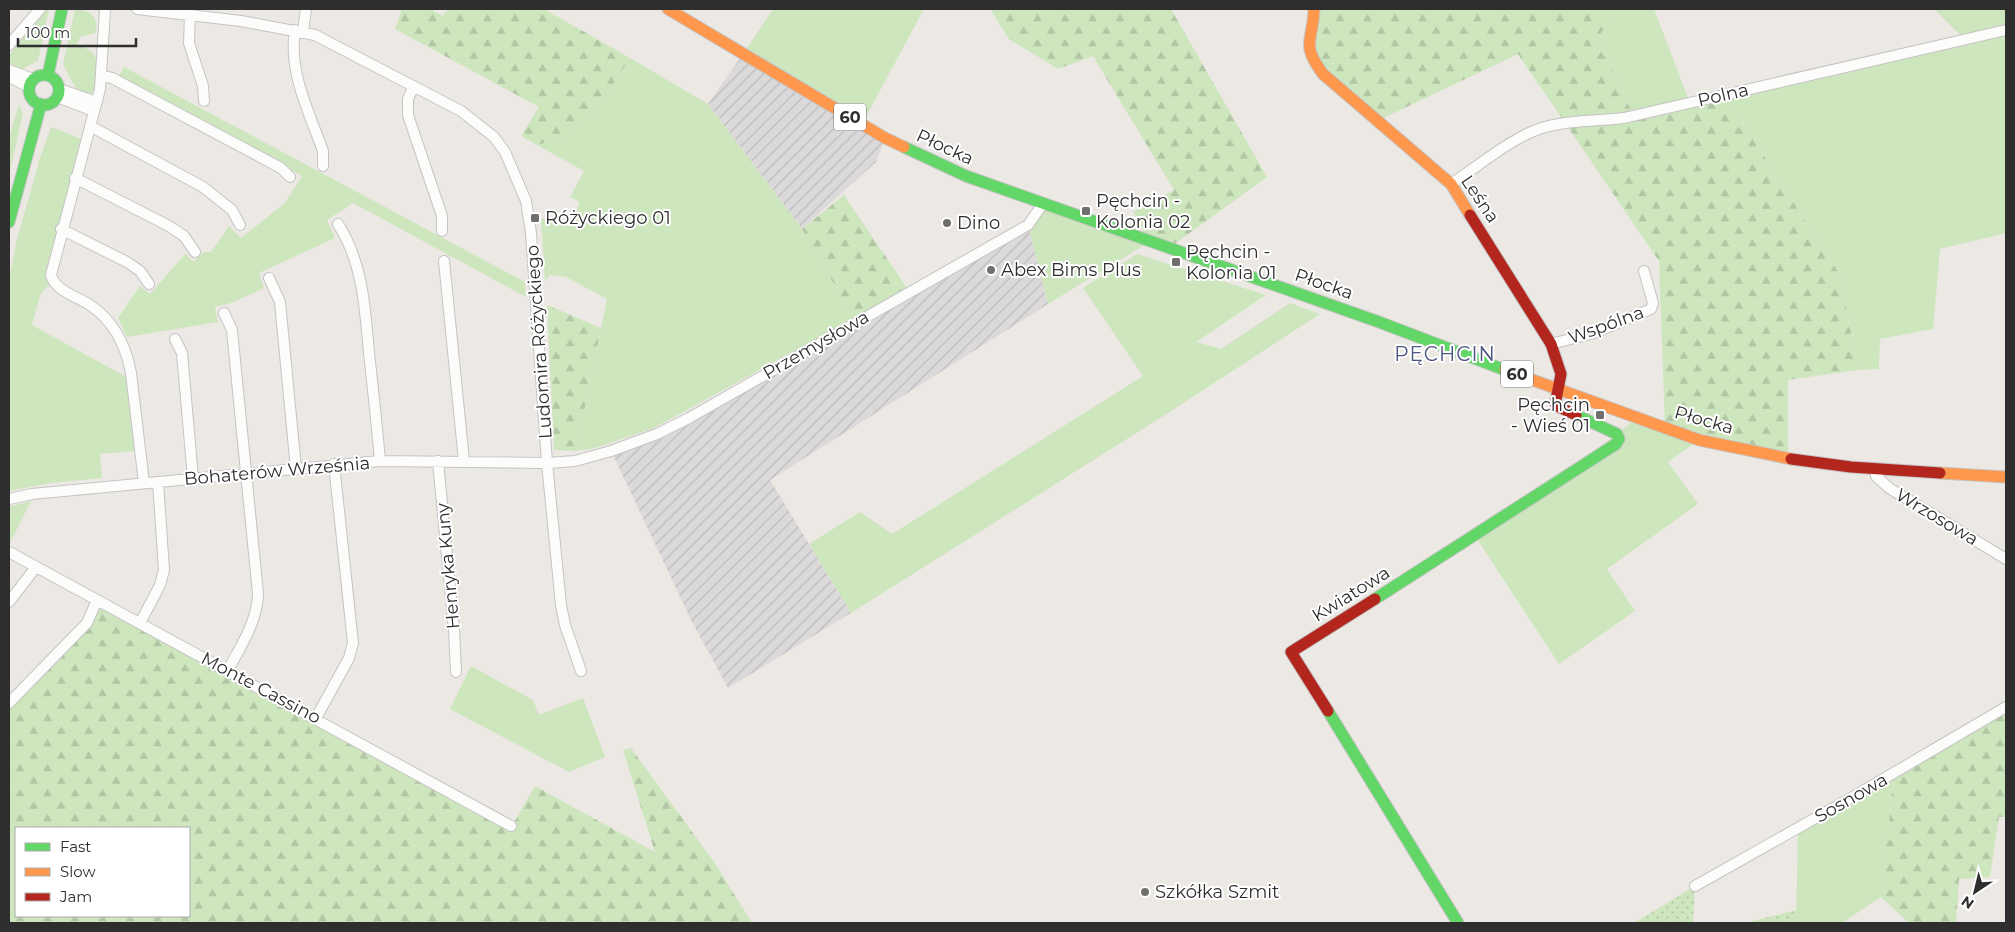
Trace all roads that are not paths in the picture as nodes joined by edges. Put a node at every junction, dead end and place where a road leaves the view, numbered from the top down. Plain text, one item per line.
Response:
1 (40, 9) edge
2 (62, 9) edge
3 (105, 9) edge
4 (136, 9) edge
5 (306, 9) edge
6 (668, 9) edge
7 (1314, 9) edge
8 (190, 14) junction
9 (299, 30) junction
10 (2006, 30) edge
11 (9, 45) edge
12 (9, 70) edge
13 (48, 75) junction
14 (102, 76) junction
15 (9, 78) edge
16 (31, 83) junction
17 (414, 86) junction
18 (58, 93) junction
19 (204, 101) dead end
20 (41, 104) junction
21 (96, 107) junction
22 (90, 126) junction
23 (323, 166) dead end
24 (290, 177) dead end
25 (76, 178) junction
26 (1451, 184) junction
27 (1042, 205) junction
28 (9, 222) edge
29 (338, 224) dead end
30 (240, 225) dead end
31 (61, 230) junction
32 (442, 231) dead end
33 (195, 252) dead end
34 (444, 261) dead end
35 (1644, 271) dead end
36 (269, 278) dead end
37 (149, 284) dead end
38 (224, 314) dead end
39 (175, 339) dead end
40 (1551, 344) junction
41 (1557, 389) junction
42 (438, 460) junction
43 (380, 461) junction
44 (464, 461) junction
45 (547, 463) junction
46 (334, 464) junction
47 (1875, 468) junction
48 (296, 469) junction
49 (246, 473) junction
50 (2006, 477) edge
51 (194, 478) junction
52 (158, 482) junction
53 (144, 483) junction
54 (9, 499) edge
55 (9, 552) edge
56 (2006, 559) edge
57 (36, 567) junction
58 (97, 600) junction
59 (9, 602) edge
60 (140, 623) junction
61 (228, 670) junction
62 (581, 671) dead end
63 (456, 672) dead end
64 (9, 703) edge
65 (2006, 707) edge
66 (316, 718) junction
67 (511, 826) dead end
68 (1695, 886) dead end
69 (1458, 923) edge

1 - 11 street
2 - 13 main road
3 - 14 street
4 - 8 street, Ludomira Różyckiego
5 - 9 street
6 - 27 main road, Płocka / 60
7 - 26 main road, Leśna
8 - 9 street, Ludomira Różyckiego
8 - 19 street
9 - 17 street, Ludomira Różyckiego
9 - 23 street
10 - 26 street, Polna
12 - 16 street
13 - 16 main road
13 - 18 main road
14 - 21 street
14 - 24 street
15 - 16 street
16 - 20 main road
17 - 32 street
17 - 45 street, Ludomira Różyckiego
18 - 20 main road
18 - 21 street
20 - 28 main road
21 - 22 street
22 - 25 street
22 - 30 street
25 - 31 street
25 - 33 street
26 - 40 main road, Leśna
27 - 41 main road, Płocka / 60
27 - 45 street, Przemysłowa
29 - 43 street
31 - 37 street
31 - 53 street
34 - 44 street
35 - 40 street, Wspólna
36 - 48 street
38 - 49 street
39 - 51 street
40 - 41 main road, Leśna
41 - 47 main road, Płocka / 60
41 - 69 main road, Kwiatowa
42 - 43 street, Bohaterów Września
42 - 44 street, Bohaterów Września
42 - 63 street, Henryka Kuny
43 - 46 street, Bohaterów Września
44 - 45 street, Bohaterów Września
45 - 62 street, Ludomira Różyckiego
46 - 48 street, Bohaterów Września
46 - 66 street
47 - 50 main road, Płocka / 60
47 - 56 street, Wrzosowa
48 - 49 street, Bohaterów Września
49 - 51 street, Bohaterów Września
49 - 61 street
51 - 52 street, Bohaterów Września
52 - 53 street, Bohaterów Września
52 - 60 street
53 - 54 street, Bohaterów Września
55 - 57 street, Monte Cassino
57 - 58 street, Monte Cassino
57 - 59 street
58 - 60 street, Monte Cassino
58 - 64 street
60 - 61 street, Monte Cassino
61 - 66 street, Monte Cassino
65 - 68 street, Sosnowa
66 - 67 street, Monte Cassino

